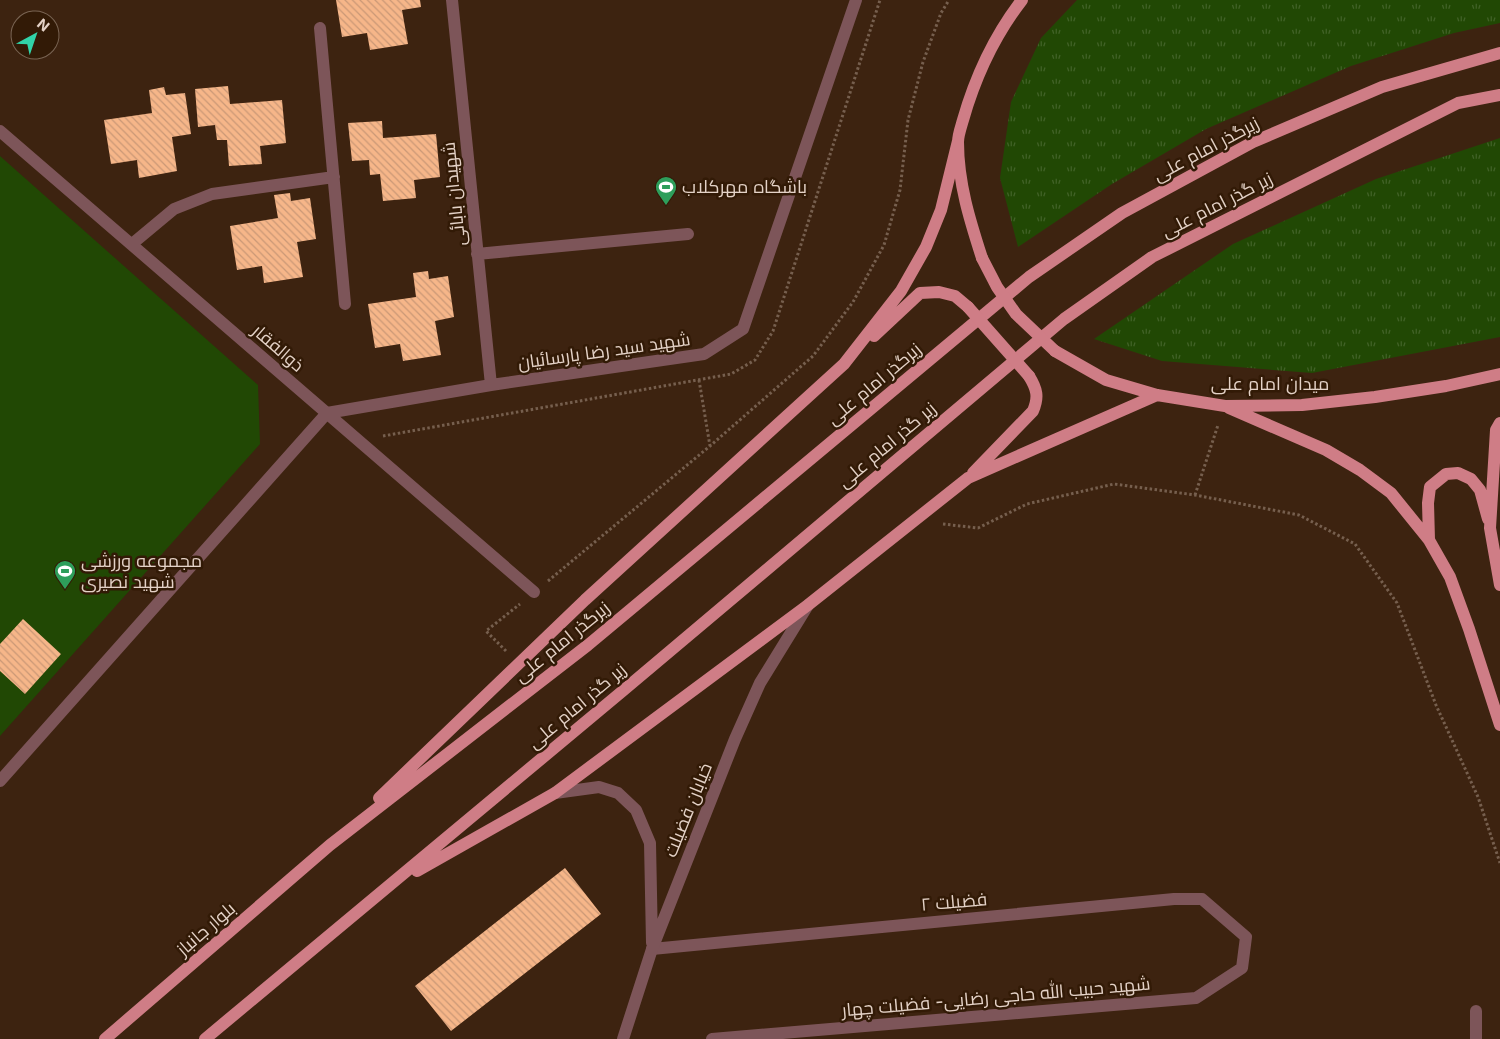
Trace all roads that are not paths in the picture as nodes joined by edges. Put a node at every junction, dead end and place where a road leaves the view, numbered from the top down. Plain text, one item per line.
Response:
1 (452, 0) edge
2 (856, 0) edge
3 (1022, 0) edge
4 (320, 28) dead end
5 (1500, 53) edge
6 (1500, 96) edge
7 (0, 131) edge
8 (958, 141) junction
9 (334, 177) junction
10 (688, 234) dead end
11 (132, 244) junction
12 (477, 254) junction
13 (346, 304) dead end
14 (844, 364) junction
15 (1500, 374) edge
16 (491, 385) junction
17 (1156, 395) junction
18 (1225, 406) junction
19 (327, 413) junction
20 (1500, 423) edge
21 (968, 478) junction
22 (1490, 528) junction
23 (1429, 540) junction
24 (1500, 585) edge
25 (534, 592) road end
26 (808, 606) junction
27 (1500, 725) edge
28 (0, 781) edge
29 (555, 793) junction
30 (330, 845) junction
31 (388, 886) junction
32 (1246, 936) joint
33 (652, 949) junction
34 (1476, 1011) dead end
35 (105, 1039) edge
36 (205, 1039) edge
37 (623, 1039) edge
38 (712, 1039) edge
39 (1476, 1039) edge

1 - 12 street, شهیدان بابائی
2 - 16 street, شهید سید رضا پارسائیان
3 - 8 main road, میدان امام علی
4 - 9 street
5 - 30 main road, زیرگذر امام علی
6 - 31 main road, زیر گذر امام علی
7 - 11 street, ذوالفقار
8 - 14 main road
8 - 17 main road, میدان امام علی, bridge
9 - 11 street
9 - 13 street
10 - 12 street
11 - 19 street, ذوالفقار
12 - 16 street, شهیدان بابائی
14 - 21 main road, bridge
14 - 30 main road
15 - 18 main road, میدان امام علی
16 - 19 street, شهید سید رضا پارسائیان
17 - 18 main road, میدان امام علی
17 - 21 main road
18 - 23 main road
19 - 25 street, ذوالفقار
19 - 28 street
20 - 22 main road
21 - 26 main road
22 - 23 main road
22 - 24 main road
23 - 27 main road
26 - 29 main road
26 - 33 street, خیابان فضیلت
29 - 31 main road
29 - 33 street
30 - 35 main road, بلوار جانباز
31 - 36 main road
32 - 33 street, فضیلت ۲
32 - 38 street, شهید حبیب الله حاجی رضایی- فضیلت چهار
33 - 37 street, خیابان فضیلت
34 - 39 street

